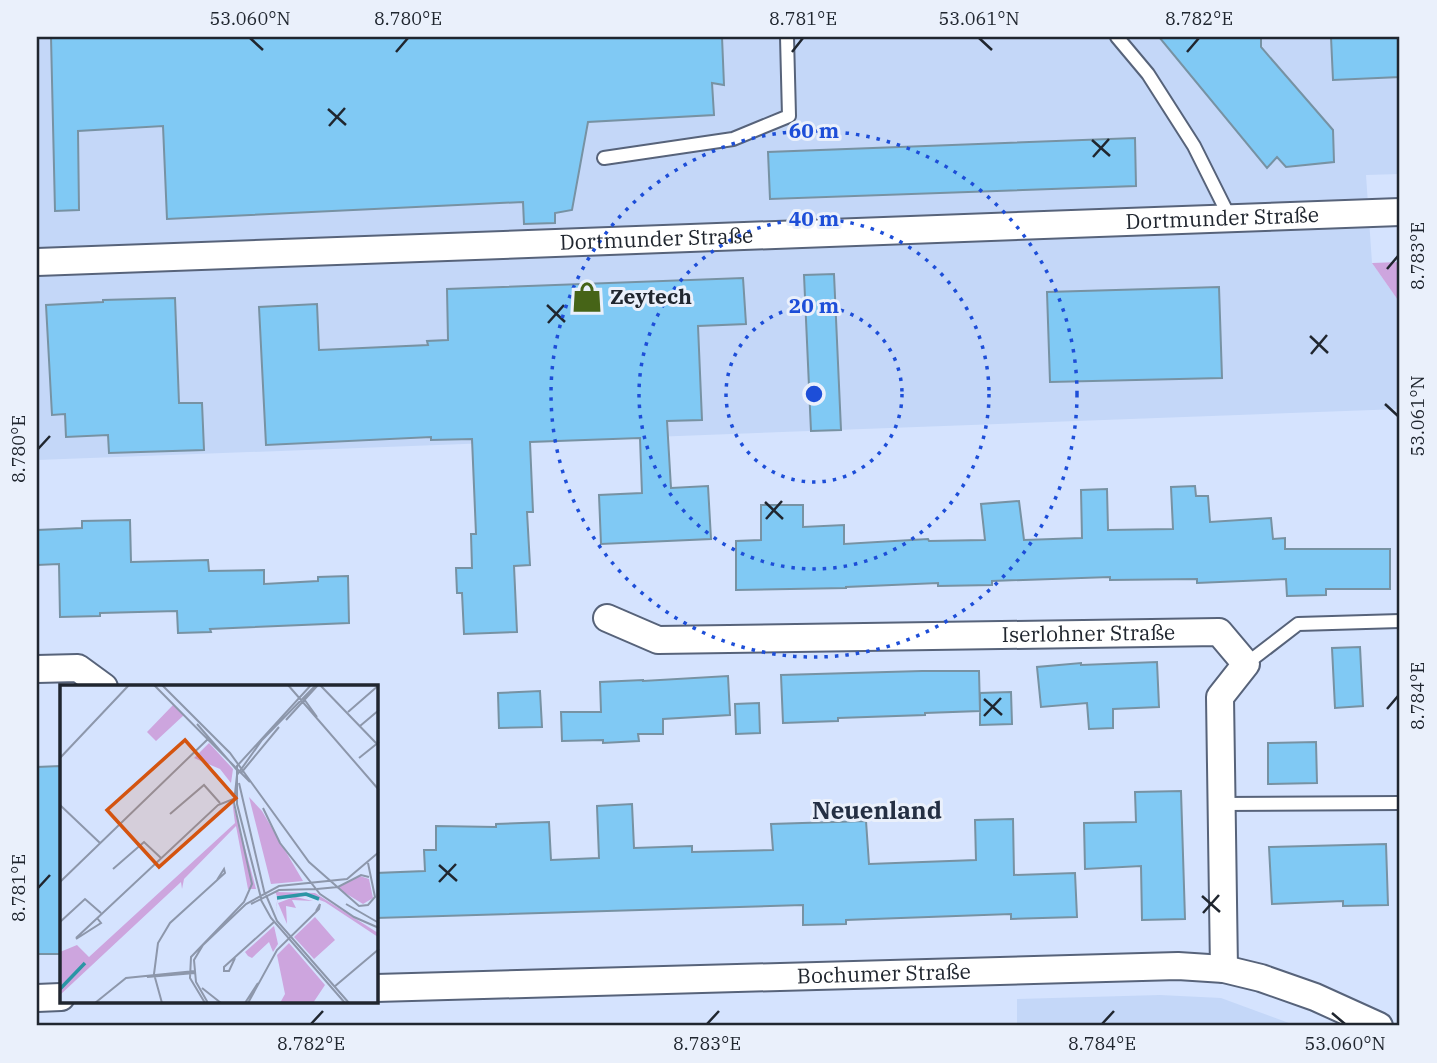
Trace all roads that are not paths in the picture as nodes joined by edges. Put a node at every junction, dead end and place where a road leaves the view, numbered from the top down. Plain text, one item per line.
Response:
1 (787, 37) edge
2 (1117, 37) edge
3 (604, 158) dead end
4 (1400, 212) edge
5 (1230, 218) junction
6 (37, 262) edge
7 (607, 618) dead end
8 (1400, 621) edge
9 (1246, 664) junction
10 (37, 669) edge
11 (101, 685) edge
12 (1400, 803) edge
13 (1221, 804) junction
14 (1224, 969) junction
15 (378, 988) edge
16 (60, 997) edge
17 (37, 998) edge
18 (1379, 1026) edge

1 - 3 lane
2 - 5 lane
4 - 5 street, Dortmunder Straße
5 - 6 street, Dortmunder Straße
7 - 9 street, Iserlohner Straße
8 - 9 lane
9 - 13 street
10 - 11 street
12 - 13 lane
13 - 14 street
14 - 15 street, Bochumer Straße
14 - 18 street, Bochumer Straße
16 - 17 street

